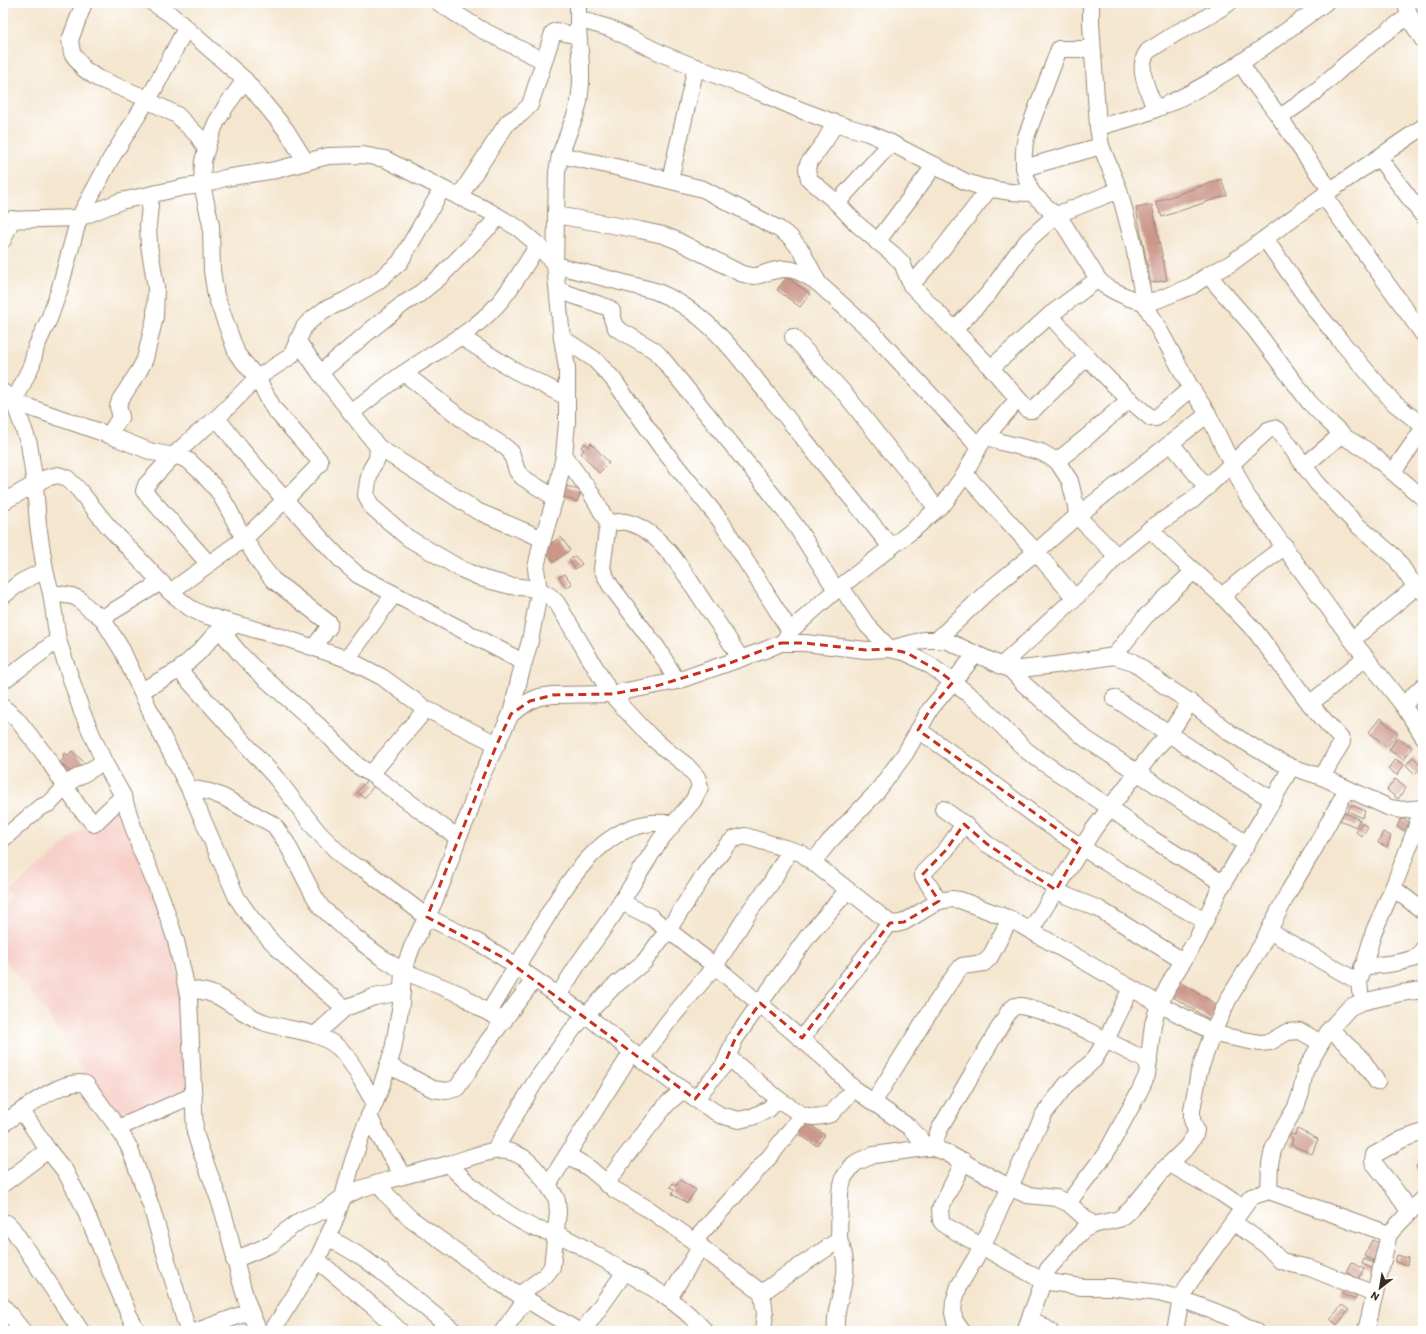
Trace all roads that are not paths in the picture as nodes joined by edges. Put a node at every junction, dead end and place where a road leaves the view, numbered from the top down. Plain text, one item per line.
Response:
1 (84, 3) edge
2 (153, 3) edge
3 (439, 3) edge
4 (1229, 3) edge
5 (1325, 3) edge
6 (1093, 4) edge
7 (1407, 9) edge
8 (578, 11) edge
9 (186, 28) junction
10 (578, 36) junction
11 (1423, 40) edge
12 (1092, 49) junction
13 (544, 60) junction
14 (1241, 63) junction
15 (696, 67) junction
16 (245, 80) junction
17 (148, 99) junction
18 (1155, 109) junction
19 (1280, 117) junction
20 (835, 123) junction
21 (1098, 127) junction
22 (1423, 128) edge
23 (891, 143) junction
24 (1101, 146) junction
25 (206, 149) junction
26 (560, 155) junction
27 (1379, 158) junction
28 (306, 162) junction
29 (935, 165) junction
30 (1024, 168) junction
31 (670, 180) junction
32 (202, 185) junction
33 (990, 188) junction
34 (442, 189) junction
35 (1119, 190) junction
36 (1032, 193) junction
37 (1328, 193) junction
38 (151, 195) junction
39 (459, 197) junction
40 (837, 203) junction
41 (556, 215) junction
42 (1056, 215) junction
43 (499, 216) junction
44 (1423, 216) edge
45 (79, 218) junction
46 (7, 220) edge
47 (1265, 239) junction
48 (3, 240) edge
49 (877, 242) junction
50 (538, 244) junction
51 (555, 265) junction
52 (1208, 275) junction
53 (1098, 279) junction
54 (819, 284) junction
55 (911, 285) junction
56 (558, 290) junction
57 (1144, 302) junction
58 (1050, 315) junction
59 (955, 329) junction
60 (1423, 334) edge
61 (461, 337) junction
62 (793, 337) dead end
63 (562, 338) junction
64 (297, 340) junction
65 (1087, 357) junction
66 (991, 368) junction
67 (320, 373) junction
68 (404, 373) junction
69 (257, 378) junction
70 (1191, 388) junction
71 (8, 397) edge
72 (567, 398) junction
73 (1018, 399) junction
74 (1130, 399) junction
75 (351, 413) junction
76 (1208, 414) junction
77 (216, 418) junction
78 (1423, 427) edge
79 (1342, 434) junction
80 (109, 435) junction
81 (982, 441) junction
82 (1171, 443) junction
83 (378, 447) junction
84 (173, 456) junction
85 (564, 456) junction
86 (1058, 461) junction
87 (1232, 464) junction
88 (1304, 466) junction
89 (1393, 472) junction
90 (966, 474) junction
91 (35, 484) junction
92 (1207, 488) junction
93 (555, 498) junction
94 (1423, 498) edge
95 (285, 500) junction
96 (3, 502) edge
97 (936, 508) junction
98 (1077, 516) junction
99 (608, 523) junction
100 (1150, 529) junction
101 (245, 538) junction
102 (543, 539) junction
103 (1285, 546) junction
104 (891, 548) junction
105 (1036, 552) junction
106 (1117, 556) junction
107 (208, 563) junction
108 (45, 570) junction
109 (1194, 572) junction
110 (166, 587) junction
111 (839, 588) junction
112 (538, 589) junction
113 (1421, 590) edge
114 (51, 593) junction
115 (394, 594) junction
116 (3, 596) edge
117 (1222, 596) junction
118 (1074, 597) junction
119 (102, 618) junction
120 (240, 625) junction
121 (221, 631) junction
122 (786, 637) junction
123 (58, 640) junction
124 (937, 640) junction
125 (1352, 640) junction
126 (314, 647) junction
127 (890, 648) junction
128 (976, 654) junction
129 (1114, 656) junction
130 (1366, 657) junction
131 (740, 658) junction
132 (347, 659) junction
133 (523, 662) junction
134 (1006, 668) junction
135 (179, 670) junction
136 (3, 680) edge
137 (677, 681) junction
138 (953, 682) junction
139 (1423, 686) edge
140 (141, 691) junction
141 (611, 694) junction
142 (1114, 698) dead end
143 (1190, 702) junction
144 (1310, 704) junction
145 (1404, 705) junction
146 (3, 707) edge
147 (426, 709) junction
148 (511, 714) junction
149 (918, 730) junction
150 (1170, 733) junction
151 (1423, 736) edge
152 (497, 744) junction
153 (104, 762) junction
154 (1291, 766) junction
155 (1138, 772) junction
156 (372, 774) junction
157 (1322, 777) junction
158 (64, 786) junction
159 (189, 788) junction
160 (1347, 789) junction
161 (123, 796) junction
162 (1273, 800) junction
163 (1109, 808) junction
164 (1422, 808) edge
165 (943, 809) dead end
166 (674, 823) junction
167 (964, 824) junction
168 (458, 838) junction
169 (3, 840) edge
170 (1247, 844) junction
171 (1081, 846) junction
172 (790, 850) junction
173 (813, 862) junction
174 (1224, 884) junction
175 (1393, 888) junction
176 (848, 890) junction
177 (1056, 890) junction
178 (939, 901) junction
179 (621, 902) junction
180 (1423, 911) edge
181 (427, 917) junction
182 (1010, 919) junction
183 (1205, 921) junction
184 (890, 923) junction
185 (668, 930) junction
186 (1031, 930) junction
187 (1269, 931) junction
188 (1423, 948) edge
189 (1183, 960) junction
190 (715, 966) junction
191 (516, 968) junction
192 (403, 972) junction
193 (1360, 975) junction
194 (534, 980) junction
195 (1131, 988) junction
196 (188, 989) junction
197 (1423, 990) edge
198 (402, 992) junction
199 (558, 996) junction
200 (1362, 1002) junction
201 (760, 1003) junction
202 (1159, 1004) junction
203 (345, 1008) junction
204 (489, 1012) junction
205 (586, 1016) junction
206 (504, 1021) junction
207 (1330, 1029) junction
208 (1213, 1032) junction
209 (315, 1035) junction
210 (802, 1038) junction
211 (1106, 1040) junction
212 (1321, 1043) junction
213 (636, 1055) junction
214 (728, 1057) junction
215 (1149, 1062) junction
216 (388, 1065) junction
217 (1376, 1082) dead end
218 (854, 1089) junction
219 (689, 1094) junction
220 (194, 1095) junction
221 (778, 1099) junction
222 (873, 1103) junction
223 (372, 1109) junction
224 (22, 1111) junction
225 (802, 1115) junction
226 (3, 1124) edge
227 (118, 1128) junction
228 (1423, 1132) edge
229 (929, 1148) junction
230 (48, 1150) junction
231 (494, 1151) junction
232 (568, 1155) junction
233 (964, 1161) junction
234 (449, 1164) junction
235 (1170, 1164) junction
236 (403, 1176) junction
237 (379, 1183) junction
238 (3, 1184) edge
239 (606, 1184) junction
240 (548, 1185) junction
241 (1009, 1187) junction
242 (1269, 1191) junction
243 (343, 1197) junction
244 (1423, 1198) edge
245 (1068, 1203) junction
246 (1242, 1208) junction
247 (1409, 1212) junction
248 (1233, 1222) junction
249 (3, 1224) edge
250 (1093, 1225) junction
251 (555, 1234) junction
252 (1389, 1234) junction
253 (328, 1237) junction
254 (839, 1240) junction
255 (697, 1244) junction
256 (982, 1247) junction
257 (234, 1260) junction
258 (317, 1260) junction
259 (625, 1272) junction
260 (1043, 1281) junction
261 (762, 1293) junction
262 (1374, 1294) junction
263 (522, 1297) junction
264 (669, 1298) junction
265 (1181, 1299) junction
266 (3, 1306) edge
267 (249, 1312) junction
268 (1027, 1324) edge
269 (23, 1331) edge
270 (81, 1331) edge
271 (137, 1331) edge
272 (188, 1331) edge
273 (197, 1331) edge
274 (269, 1331) edge
275 (400, 1331) edge
276 (454, 1331) edge
277 (503, 1331) edge
278 (578, 1331) edge
279 (583, 1331) edge
280 (705, 1331) edge
281 (763, 1331) edge
282 (836, 1331) edge
283 (962, 1331) edge
284 (1050, 1331) edge
285 (1175, 1331) edge
286 (1255, 1331) edge
287 (1366, 1331) edge

1 - 17 street
2 - 9 street
3 - 13 street
4 - 18 street
5 - 14 street
6 - 12 street
7 - 11 street
7 - 19 street
8 - 10 street
8 - 15 street
9 - 16 street
9 - 17 street
10 - 13 street
10 - 26 street
12 - 21 street
12 - 30 street
13 - 39 street
14 - 18 street
14 - 19 street
15 - 20 street
15 - 31 street
16 - 25 street
16 - 28 street
17 - 25 street
17 - 45 street
18 - 21 street
19 - 37 street
20 - 23 street
20 - 40 street
21 - 24 street
22 - 27 street
23 - 29 street
23 - 40 street
24 - 30 street
24 - 35 street
25 - 32 street
26 - 31 street
26 - 41 street
27 - 37 street
27 - 44 street
28 - 32 street
28 - 34 street
29 - 33 street
29 - 49 street
30 - 36 street
31 - 54 street
32 - 38 street
32 - 69 street
33 - 36 street
33 - 55 street
34 - 39 street
34 - 64 street
35 - 42 street
35 - 57 street
36 - 42 street
37 - 47 street
37 - 60 street
38 - 45 street
38 - 80 street
39 - 43 street
40 - 49 street
41 - 51 street
41 - 54 street
42 - 53 street
42 - 59 street
43 - 50 street
43 - 67 street
45 - 46 street
45 - 71 street
46 - 48 street
47 - 52 street
47 - 78 street
49 - 55 street
50 - 51 street
50 - 61 street
51 - 56 street
51 - 104 street
52 - 57 street
52 - 79 street
53 - 57 street
53 - 58 street
54 - 81 street
55 - 59 street
56 - 63 street
56 - 111 street
57 - 70 street
58 - 65 street
58 - 66 street
59 - 66 street
61 - 68 street
61 - 72 street
62 - 97 street
63 - 72 street
63 - 122 street
64 - 67 street
64 - 69 street
65 - 73 street
65 - 74 street
66 - 73 street
67 - 75 street
68 - 75 street
68 - 93 street
69 - 77 street
69 - 95 street
70 - 74 street
70 - 76 street
71 - 80 street
71 - 91 street
72 - 85 street
73 - 81 street
74 - 86 street
75 - 83 street
76 - 82 street
76 - 87 street
77 - 84 street
77 - 95 street
78 - 89 street
79 - 88 street
79 - 89 street
80 - 84 street
81 - 86 street
81 - 90 street
82 - 92 street
82 - 98 street
83 - 102 street
83 - 112 street
84 - 101 street
84 - 107 street
85 - 93 street
85 - 99 street
86 - 98 street
87 - 88 street
87 - 92 street
87 - 103 street
88 - 113 street
89 - 94 street
90 - 97 street
90 - 105 street
91 - 96 street
91 - 108 street
91 - 110 street
92 - 100 street
93 - 102 street
95 - 101 street
95 - 115 street
97 - 104 street
98 - 105 street
98 - 106 street
99 - 131 street
99 - 137 street
100 - 106 street
100 - 109 street
101 - 107 street
101 - 126 street
102 - 112 street
103 - 117 street
103 - 125 street
104 - 111 street
105 - 118 street
105 - 124 street
106 - 118 street
107 - 110 street
108 - 114 street
108 - 116 street
109 - 117 street
109 - 129 street
110 - 119 street
110 - 120 street
111 - 122 street
111 - 127 street
112 - 133 street
112 - 141 street
113 - 125 street
114 - 119 street
114 - 123 street
115 - 132 street
115 - 133 street
117 - 144 street
118 - 134 street
119 - 140 street
120 - 121 street
120 - 126 street
121 - 135 street
121 - 156 street
122 - 127 street
122 - 131 street
123 - 136 street
123 - 153 street
124 - 127 street
124 - 128 street
125 - 130 street
126 - 132 street
127 - 138 street
128 - 134 street
128 - 138 street
129 - 134 street
129 - 143 street
130 - 144 street
130 - 145 street
131 - 137 street
132 - 147 street
133 - 148 street
134 - 155 street
135 - 140 street
135 - 181 street
137 - 141 street
138 - 149 street
138 - 163 street
139 - 145 street
140 - 159 street
141 - 148 street
141 - 166 street
142 - 150 street
143 - 150 street
143 - 154 street
144 - 157 street
145 - 151 street
146 - 158 street
147 - 152 street
147 - 156 street
148 - 152 street
149 - 171 street
149 - 173 street
150 - 155 street
150 - 162 street
152 - 168 street
153 - 158 street
153 - 161 street
154 - 157 street
154 - 162 street
155 - 163 street
155 - 170 street
156 - 168 street
157 - 160 street
158 - 161 street
158 - 169 street
159 - 192 street
159 - 203 street
160 - 164 street
160 - 187 street
161 - 196 street
162 - 170 street
163 - 171 street
163 - 174 street
164 - 175 street
165 - 167 street
166 - 179 street
166 - 191 street
167 - 177 street
167 - 178 street
168 - 181 street
170 - 174 street
171 - 177 street
171 - 183 street
172 - 173 street
172 - 185 street
172 - 190 street
173 - 176 street
174 - 183 street
175 - 180 street
175 - 193 street
176 - 184 street
176 - 201 street
177 - 186 street
177 - 189 street
178 - 182 street
178 - 184 street
179 - 185 street
179 - 199 street
181 - 191 street
181 - 192 street
182 - 186 street
182 - 222 street
183 - 189 street
184 - 210 street
185 - 190 street
185 - 205 street
186 - 195 street
187 - 193 street
187 - 208 street
188 - 193 street
189 - 202 street
190 - 201 street
190 - 213 street
191 - 194 street
191 - 204 street
192 - 198 street
192 - 204 street
193 - 200 street
194 - 199 street
194 - 206 street
195 - 202 street
195 - 211 street
196 - 209 street
196 - 220 street
197 - 200 street
198 - 203 street
198 - 216 street
199 - 205 street
200 - 207 street
201 - 210 street
201 - 214 street
202 - 208 street
202 - 215 street
203 - 209 street
204 - 206 street
205 - 213 street
205 - 231 street
206 - 216 street
207 - 212 street
207 - 217 street
208 - 212 street
208 - 235 street
209 - 223 street
210 - 218 street
211 - 215 street
211 - 229 street
211 - 241 street
212 - 242 street
213 - 219 street
213 - 232 street
214 - 219 street
214 - 221 street
215 - 245 street
216 - 223 street
218 - 222 street
218 - 225 street
219 - 221 street
219 - 239 street
220 - 227 street
220 - 257 street
221 - 225 street
222 - 229 street
223 - 236 street
223 - 243 street
224 - 226 street
224 - 227 street
224 - 230 street
225 - 255 street
227 - 272 street
228 - 247 street
229 - 233 street
229 - 254 street
230 - 238 street
230 - 271 street
231 - 234 street
231 - 240 street
232 - 239 street
232 - 240 street
233 - 241 street
233 - 256 street
234 - 236 street
234 - 251 street
235 - 246 street
235 - 250 street
236 - 237 street
237 - 243 street
237 - 263 street
239 - 255 street
240 - 251 street
241 - 245 street
241 - 256 street
242 - 246 street
242 - 252 street
243 - 253 street
243 - 257 street
244 - 247 street
245 - 250 street
246 - 248 street
247 - 252 street
248 - 262 street
248 - 265 street
249 - 270 street
250 - 260 street
251 - 259 street
251 - 263 street
252 - 262 street
253 - 258 street
253 - 276 street
254 - 261 street
254 - 282 street
255 - 261 street
255 - 264 street
256 - 260 street
256 - 283 street
257 - 267 street
258 - 274 street
258 - 275 street
259 - 264 street
259 - 279 street
260 - 265 street
260 - 268 street
261 - 281 street
262 - 287 street
263 - 277 street
263 - 278 street
264 - 280 street
265 - 285 street
265 - 286 street
266 - 269 street
267 - 273 street
267 - 274 street
268 - 284 street

